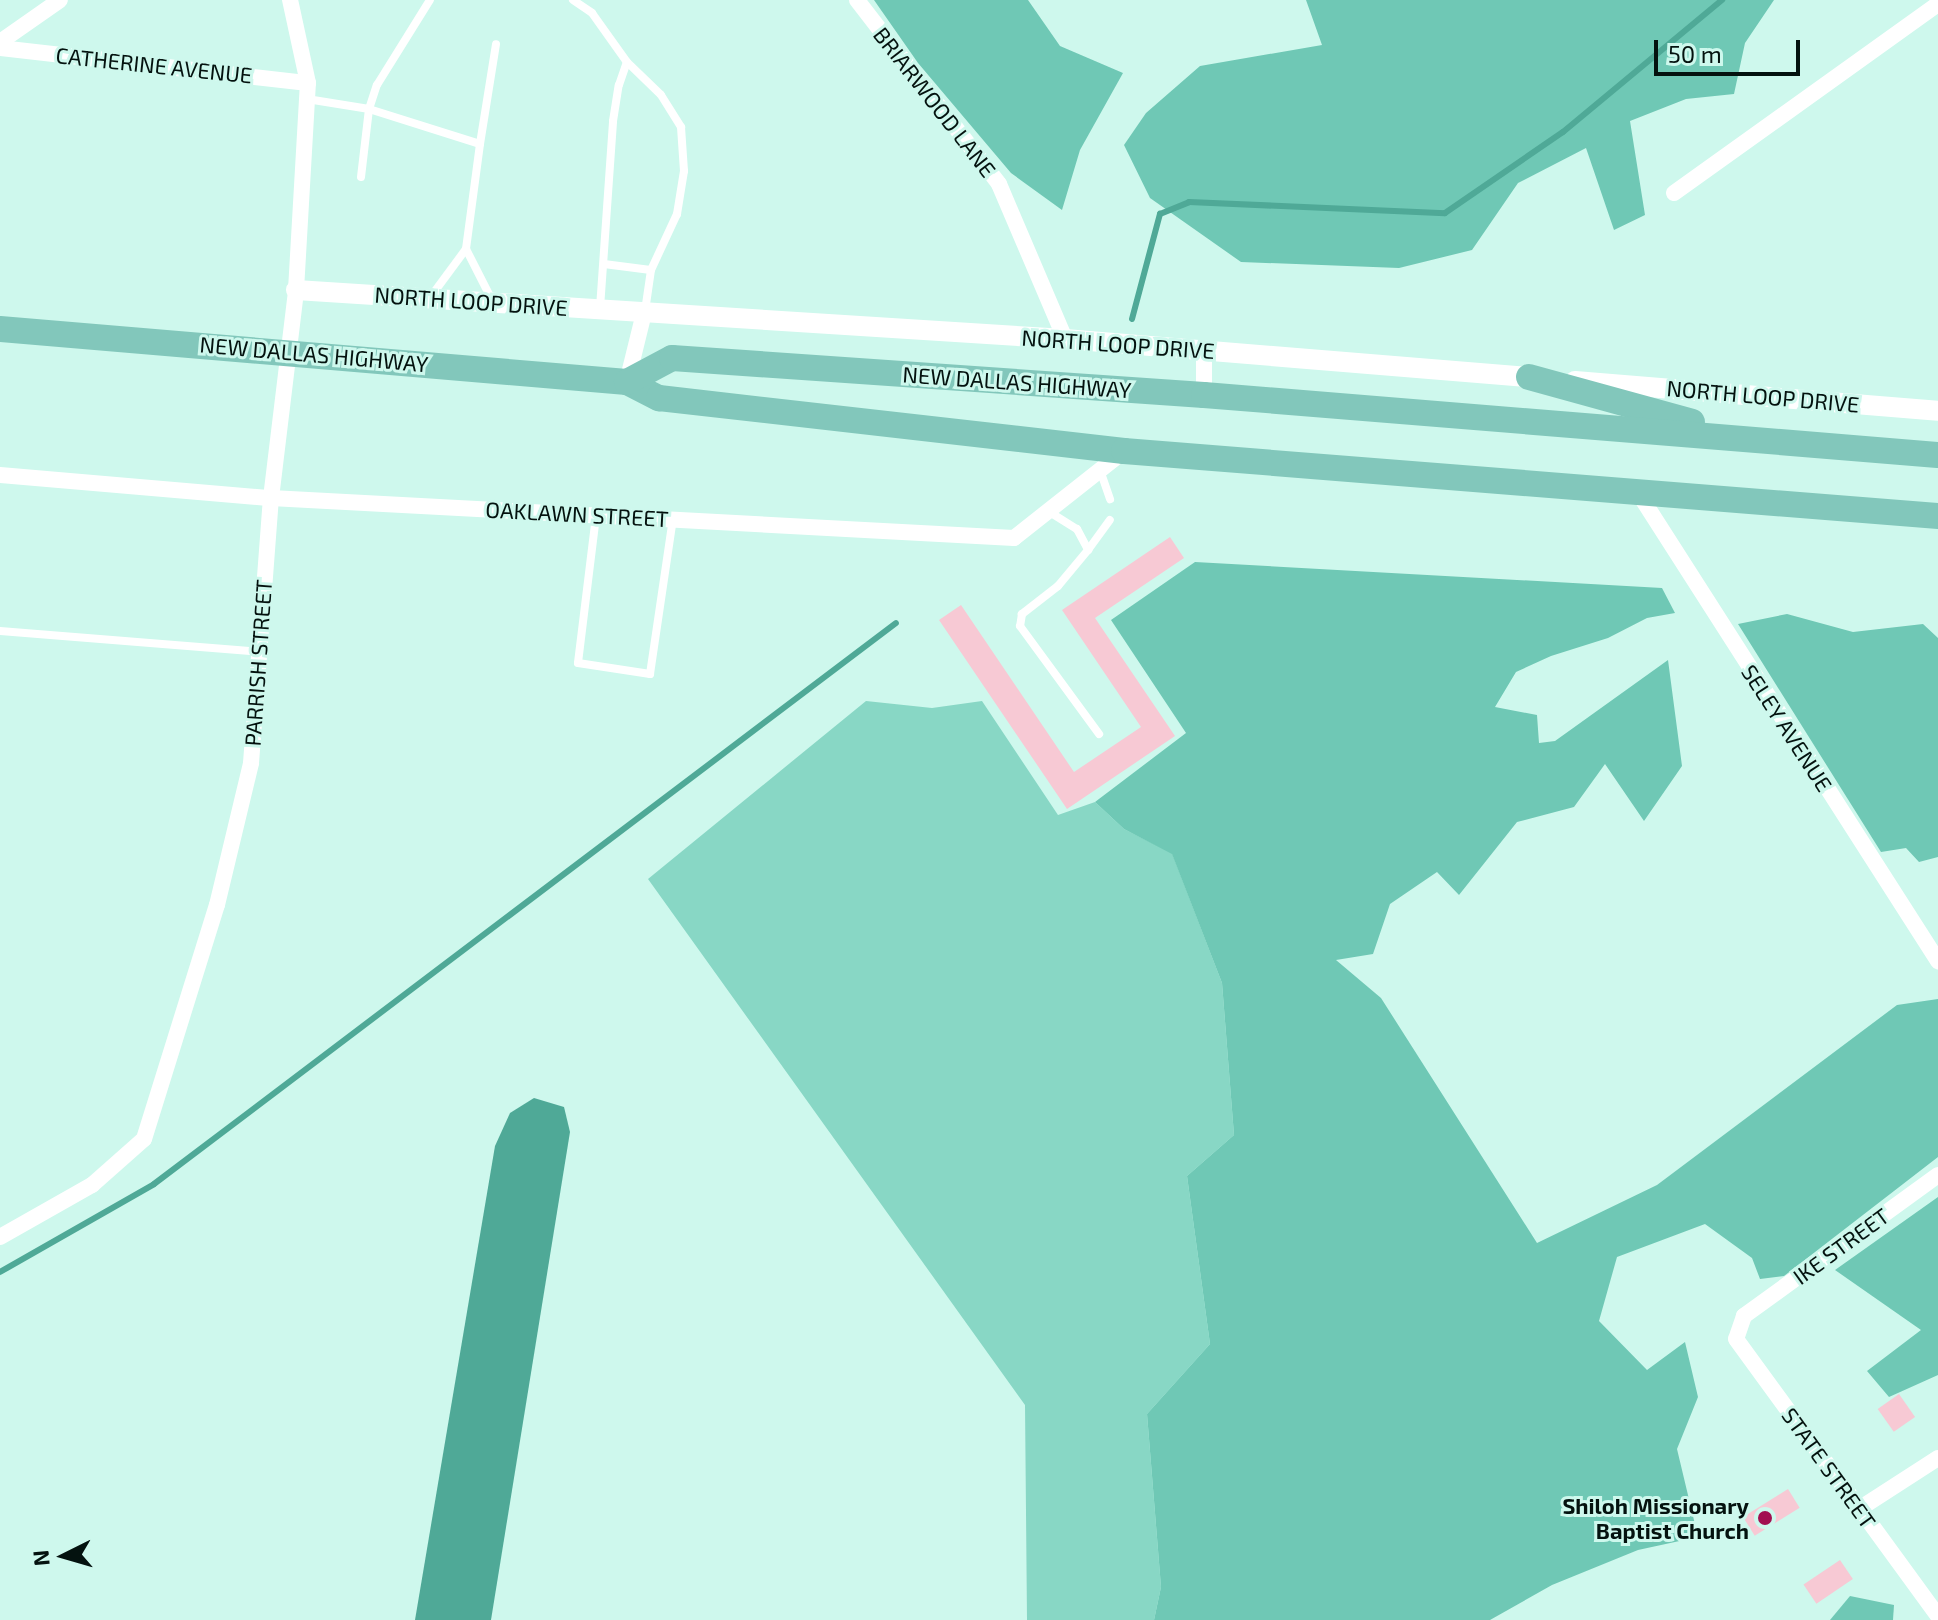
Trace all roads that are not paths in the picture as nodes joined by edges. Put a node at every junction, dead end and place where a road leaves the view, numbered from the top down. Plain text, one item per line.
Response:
1 (60, 0) edge
2 (290, 0) edge
3 (430, 0) edge
4 (573, 0) edge
5 (857, 0) edge
6 (1938, 4) edge
7 (496, 44) dead end
8 (0, 45) edge
9 (627, 62) junction
10 (307, 91) junction
11 (369, 109) junction
12 (480, 144) junction
13 (361, 177) dead end
14 (1674, 193) dead end
15 (466, 249) junction
16 (604, 264) junction
17 (651, 270) junction
18 (296, 290) junction
19 (429, 298) junction
20 (493, 302) junction
21 (600, 309) junction
22 (644, 313) junction
23 (0, 329) edge
24 (1065, 339) junction
25 (289, 351) junction
26 (1204, 351) junction
27 (1529, 377) junction
28 (627, 382) junction
29 (1204, 395) junction
30 (1938, 411) edge
31 (1411, 412) joint
32 (1754, 439) junction
33 (1124, 451) junction
34 (1938, 455) edge
35 (1100, 470) junction
36 (0, 475) edge
37 (1639, 494) junction
38 (271, 498) junction
39 (1110, 499) dead end
40 (1048, 511) junction
41 (596, 515) junction
42 (1938, 516) edge
43 (673, 519) junction
44 (1110, 520) dead end
45 (1088, 550) junction
46 (0, 631) edge
47 (259, 652) junction
48 (1099, 734) dead end
49 (1938, 961) edge
50 (1938, 1175) edge
51 (0, 1237) edge
52 (1744, 1316) joint
53 (1938, 1458) edge
54 (1859, 1509) junction
55 (1938, 1616) edge

1 - 8 street
2 - 10 street, PARRISH STREET
3 - 11 lane
4 - 9 lane
5 - 24 street, BRIARWOOD LANE
6 - 14 street
7 - 12 lane
8 - 10 street, CATHERINE AVENUE
9 - 16 lane
9 - 17 lane
10 - 11 lane
10 - 18 street, PARRISH STREET
11 - 12 lane
11 - 13 lane
12 - 15 lane
15 - 19 lane
15 - 20 lane
16 - 17 lane
16 - 21 lane
17 - 22 lane
18 - 19 street, NORTH LOOP DRIVE
18 - 25 street, PARRISH STREET
19 - 20 street, NORTH LOOP DRIVE
20 - 21 street, NORTH LOOP DRIVE
21 - 22 street, NORTH LOOP DRIVE
22 - 24 street, NORTH LOOP DRIVE
22 - 28 street
23 - 25 main road, NEW DALLAS HIGHWAY
24 - 26 street, NORTH LOOP DRIVE
25 - 28 main road, NEW DALLAS HIGHWAY
25 - 38 street, PARRISH STREET
26 - 27 street, NORTH LOOP DRIVE
26 - 29 street
27 - 30 street, NORTH LOOP DRIVE
27 - 32 main road
28 - 29 main road, NEW DALLAS HIGHWAY
28 - 33 main road, NEW DALLAS HIGHWAY
29 - 31 main road, NEW DALLAS HIGHWAY
31 - 32 main road, NORTH LOOP DRIVE
32 - 34 main road, NORTH LOOP DRIVE
33 - 35 street, OAKLAWN STREET
33 - 37 main road
35 - 39 lane
35 - 40 street, OAKLAWN STREET
36 - 38 street, OAKLAWN STREET
37 - 42 main road
37 - 49 street, SELEY AVENUE
38 - 41 street, OAKLAWN STREET
38 - 47 street, PARRISH STREET
40 - 43 street, OAKLAWN STREET
40 - 45 lane
41 - 43 street, OAKLAWN STREET
41 - 43 lane
44 - 45 lane
45 - 48 lane
46 - 47 lane
47 - 51 street, PARRISH STREET
50 - 52 street, IKE STREET
52 - 54 street, STATE STREET
53 - 54 street
54 - 55 street, STATE STREET

